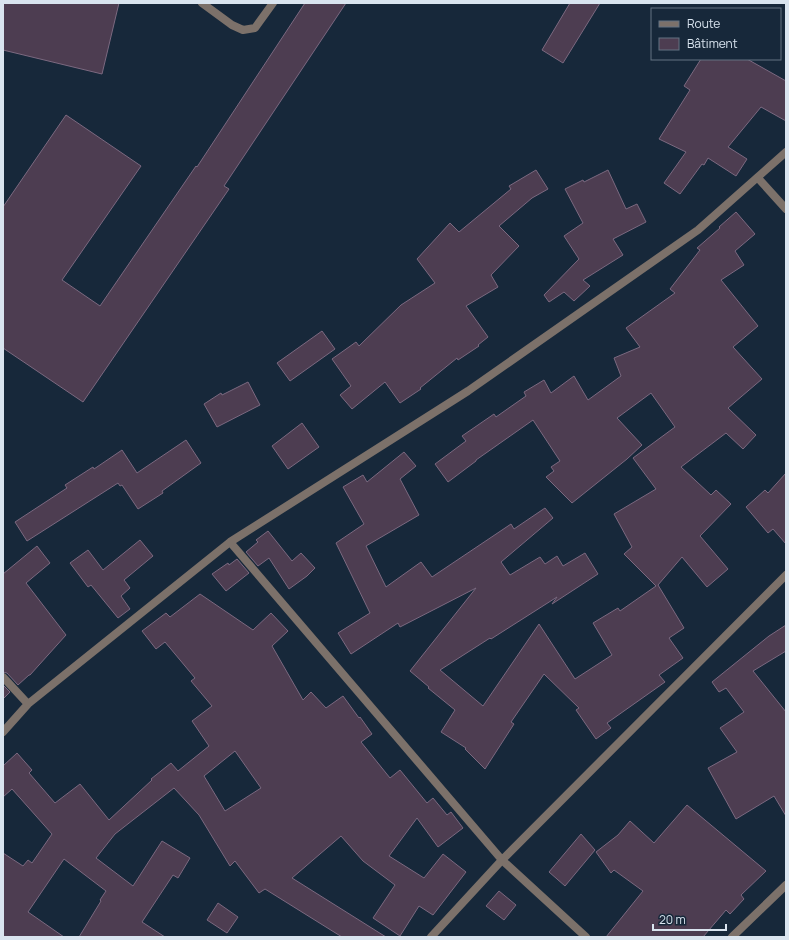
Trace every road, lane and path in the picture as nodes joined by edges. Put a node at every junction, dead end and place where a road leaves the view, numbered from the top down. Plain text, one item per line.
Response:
1 (202, 3) edge
2 (273, 3) edge
3 (786, 152) edge
4 (758, 178) junction
5 (786, 209) edge
6 (230, 542) junction
7 (786, 575) edge
8 (3, 677) edge
9 (28, 704) junction
10 (3, 732) edge
11 (502, 860) junction
12 (786, 885) edge
13 (431, 937) edge
14 (586, 937) edge
15 (732, 937) edge

1 - 2 street
3 - 4 street
4 - 5 street
4 - 6 street
6 - 9 street
6 - 11 street
7 - 11 street
8 - 9 street
9 - 10 street
11 - 13 street
11 - 14 street
12 - 15 street

